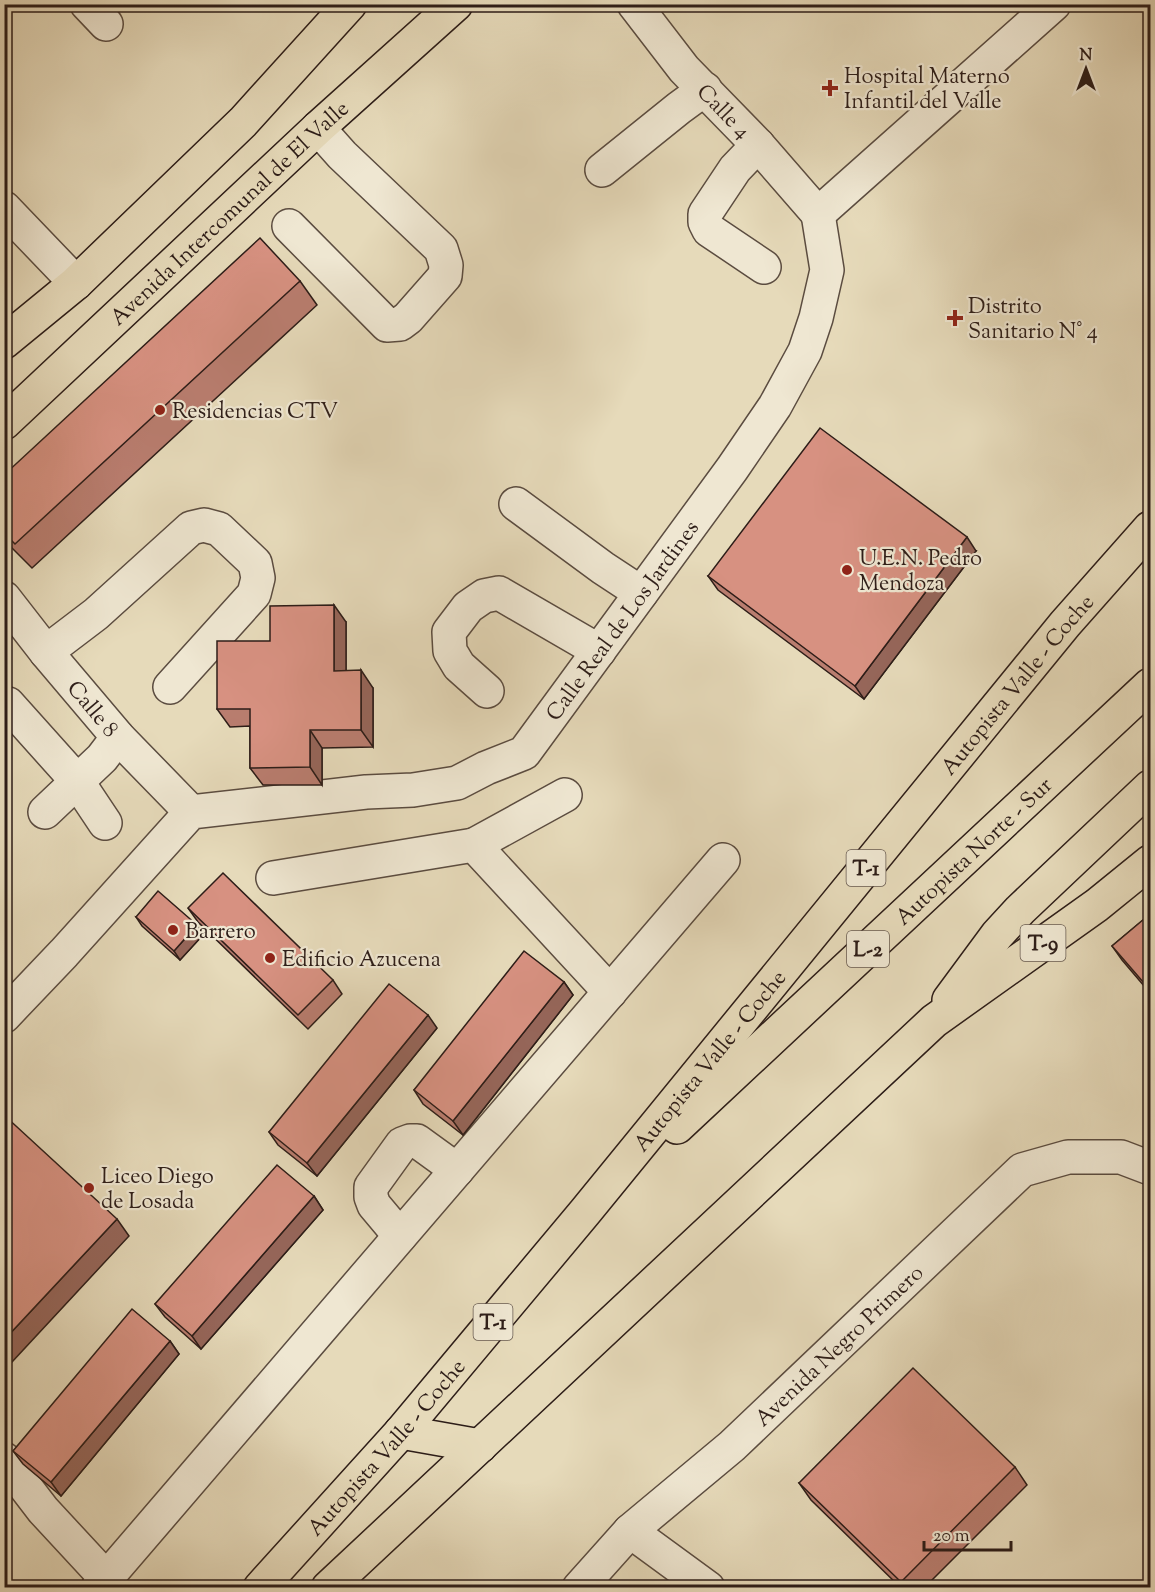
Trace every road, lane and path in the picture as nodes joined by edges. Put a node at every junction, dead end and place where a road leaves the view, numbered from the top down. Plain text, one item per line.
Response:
1 (350, 4) edge
2 (456, 4) edge
3 (634, 4) edge
4 (1054, 4) edge
5 (705, 89) junction
6 (318, 128) junction
7 (758, 145) junction
8 (602, 170) dead end
9 (4, 208) edge
10 (818, 214) junction
11 (289, 226) dead end
12 (764, 267) dead end
13 (76, 283) junction
14 (4, 342) edge
15 (4, 423) edge
16 (516, 504) dead end
17 (1150, 528) edge
18 (641, 593) junction
19 (4, 598) edge
20 (598, 651) junction
21 (46, 652) junction
22 (1150, 685) edge
23 (170, 687) dead end
24 (487, 691) dead end
25 (8, 704) dead end
26 (118, 737) junction
27 (77, 781) junction
28 (1150, 787) edge
29 (564, 795) dead end
30 (45, 812) dead end
31 (191, 812) junction
32 (105, 823) dead end
33 (474, 845) junction
34 (723, 860) dead end
35 (1150, 862) edge
36 (273, 878) dead end
37 (610, 992) junction
38 (4, 1016) edge
39 (934, 1021) junction
40 (1136, 1163) edge
41 (457, 1170) junction
42 (585, 1212) junction
43 (400, 1236) junction
44 (401, 1432) junction
45 (480, 1446) junction
46 (4, 1460) edge
47 (630, 1531) junction
48 (102, 1583) edge
49 (260, 1587) edge
50 (328, 1587) edge
51 (579, 1587) edge
52 (708, 1587) edge

1 - 13 main road
2 - 6 main road, Avenida Intercomunal de El Valle
3 - 5 street, Calle 4
4 - 10 street
5 - 7 street, Calle 4
5 - 8 street
6 - 11 street
6 - 15 main road, Avenida Intercomunal de El Valle
7 - 10 street, Calle 4
7 - 12 street
9 - 13 street
10 - 18 street, Calle Real de Los Jardines
13 - 14 main road
16 - 18 street
17 - 42 main road, Autopista Valle - Coche / T-1
18 - 20 street, Calle Real de Los Jardines
19 - 21 street, Calle 8
20 - 24 street
20 - 31 street, Calle Real de Los Jardines
21 - 23 street
21 - 26 street, Calle 8
22 - 42 main road, Autopista Norte - Sur / L-2
25 - 27 street
26 - 27 street
26 - 31 street, Calle 8
27 - 30 street
27 - 32 street
28 - 39 main road
29 - 33 street
31 - 38 street
33 - 36 street
33 - 37 street
34 - 37 street
35 - 39 main road, T-9
37 - 41 street
39 - 45 main road
40 - 47 street, Avenida Negro Primero
41 - 43 street
41 - 43 street
42 - 44 main road, Autopista Valle - Coche / T-1
43 - 48 street
44 - 45 main road
44 - 49 main road, Autopista Valle - Coche / T-1
45 - 50 main road
46 - 48 street
47 - 51 street, Avenida Negro Primero
47 - 52 street

